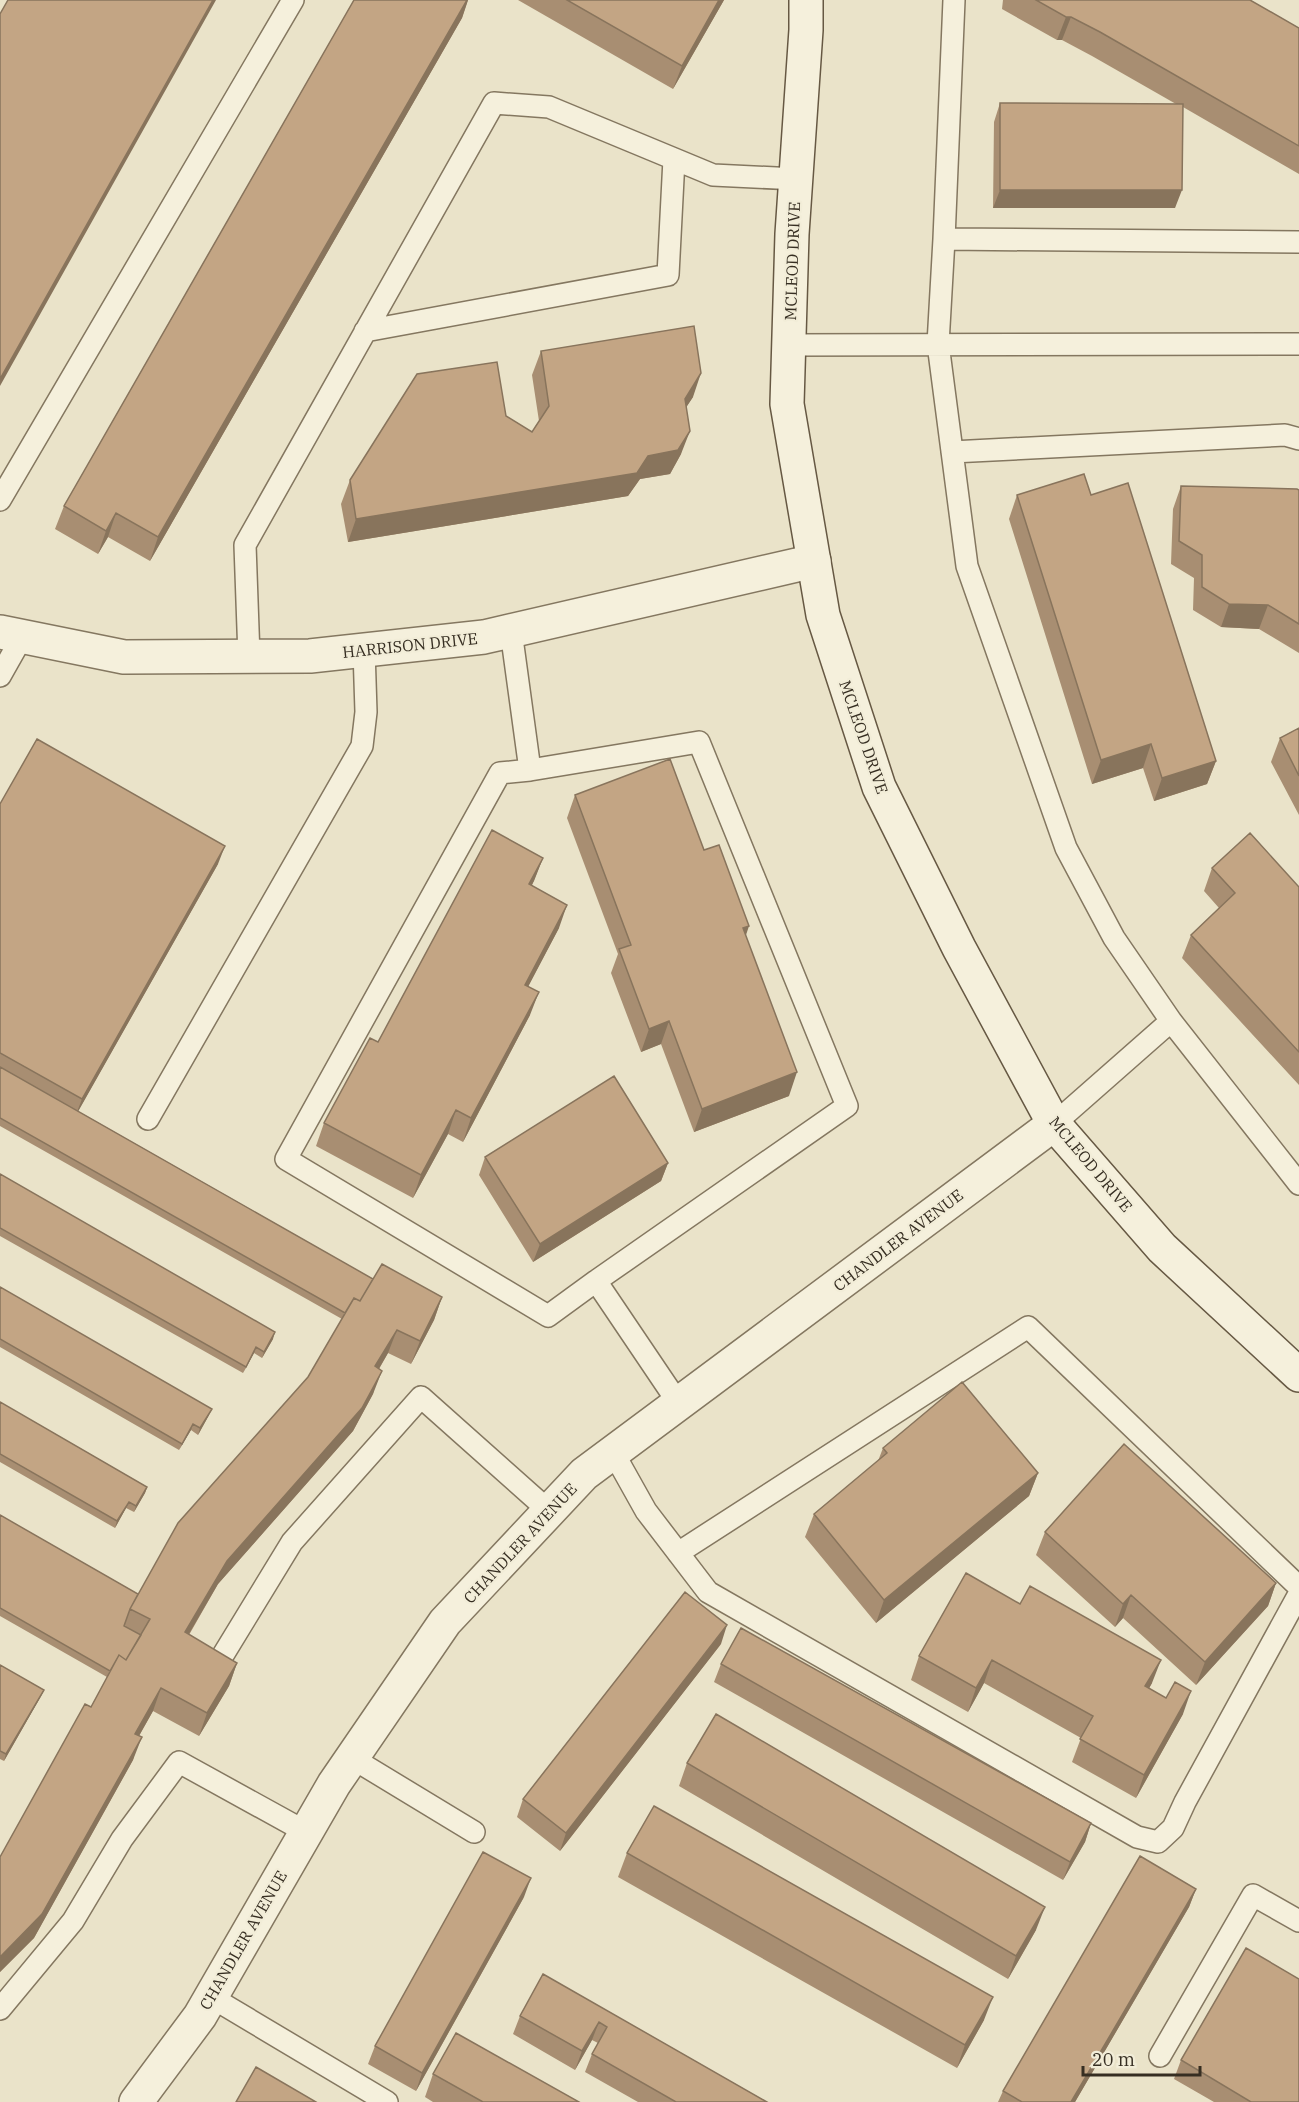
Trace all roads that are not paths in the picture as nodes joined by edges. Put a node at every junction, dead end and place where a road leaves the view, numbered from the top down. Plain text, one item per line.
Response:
1 (293, 0) edge
2 (806, 0) edge
3 (954, 0) edge
4 (675, 159) junction
5 (796, 179) junction
6 (944, 239) junction
7 (1299, 242) edge
8 (365, 332) junction
9 (938, 344) junction
10 (1299, 344) edge
11 (789, 345) junction
12 (1299, 439) edge
13 (952, 452) junction
14 (0, 500) edge
15 (814, 561) junction
16 (511, 631) junction
17 (11, 635) edge
18 (364, 650) junction
19 (249, 657) junction
20 (0, 676) edge
21 (530, 770) junction
22 (1171, 1022) junction
23 (148, 1119) dead end
24 (1054, 1124) junction
25 (1299, 1184) edge
26 (596, 1281) junction
27 (1299, 1375) edge
28 (679, 1404) junction
29 (613, 1452) junction
30 (549, 1511) junction
31 (678, 1553) junction
32 (1299, 1587) edge
33 (1299, 1594) edge
34 (220, 1660) edge
35 (352, 1758) junction
36 (306, 1832) junction
37 (474, 1832) dead end
38 (1299, 1921) edge
39 (210, 1997) junction
40 (0, 2008) edge
41 (1160, 2056) dead end
42 (136, 2102) edge
43 (387, 2102) edge

1 - 14 lane
2 - 5 street, MCLEOD DRIVE
3 - 6 lane
4 - 5 lane
4 - 8 lane
4 - 8 lane
5 - 11 street, MCLEOD DRIVE
6 - 7 lane
6 - 9 lane
8 - 19 lane
9 - 10 lane
9 - 11 lane
9 - 13 lane
11 - 15 street, MCLEOD DRIVE
12 - 13 lane
13 - 22 lane
15 - 16 street, HARRISON DRIVE
15 - 24 street, MCLEOD DRIVE
16 - 18 street, HARRISON DRIVE
16 - 21 lane
17 - 19 street, HARRISON DRIVE
17 - 20 lane
18 - 19 street, HARRISON DRIVE
18 - 23 lane
21 - 26 lane
21 - 26 lane
22 - 24 lane
22 - 25 lane
24 - 27 street, MCLEOD DRIVE
24 - 28 street, CHANDLER AVENUE
26 - 28 lane
28 - 29 street, CHANDLER AVENUE
29 - 30 street, CHANDLER AVENUE
29 - 31 lane
30 - 34 lane
30 - 35 street, CHANDLER AVENUE
31 - 32 lane
31 - 33 lane
35 - 36 street, CHANDLER AVENUE
35 - 37 lane
36 - 39 street, CHANDLER AVENUE
36 - 40 lane
38 - 41 lane
39 - 42 street, CHANDLER AVENUE
39 - 43 lane

